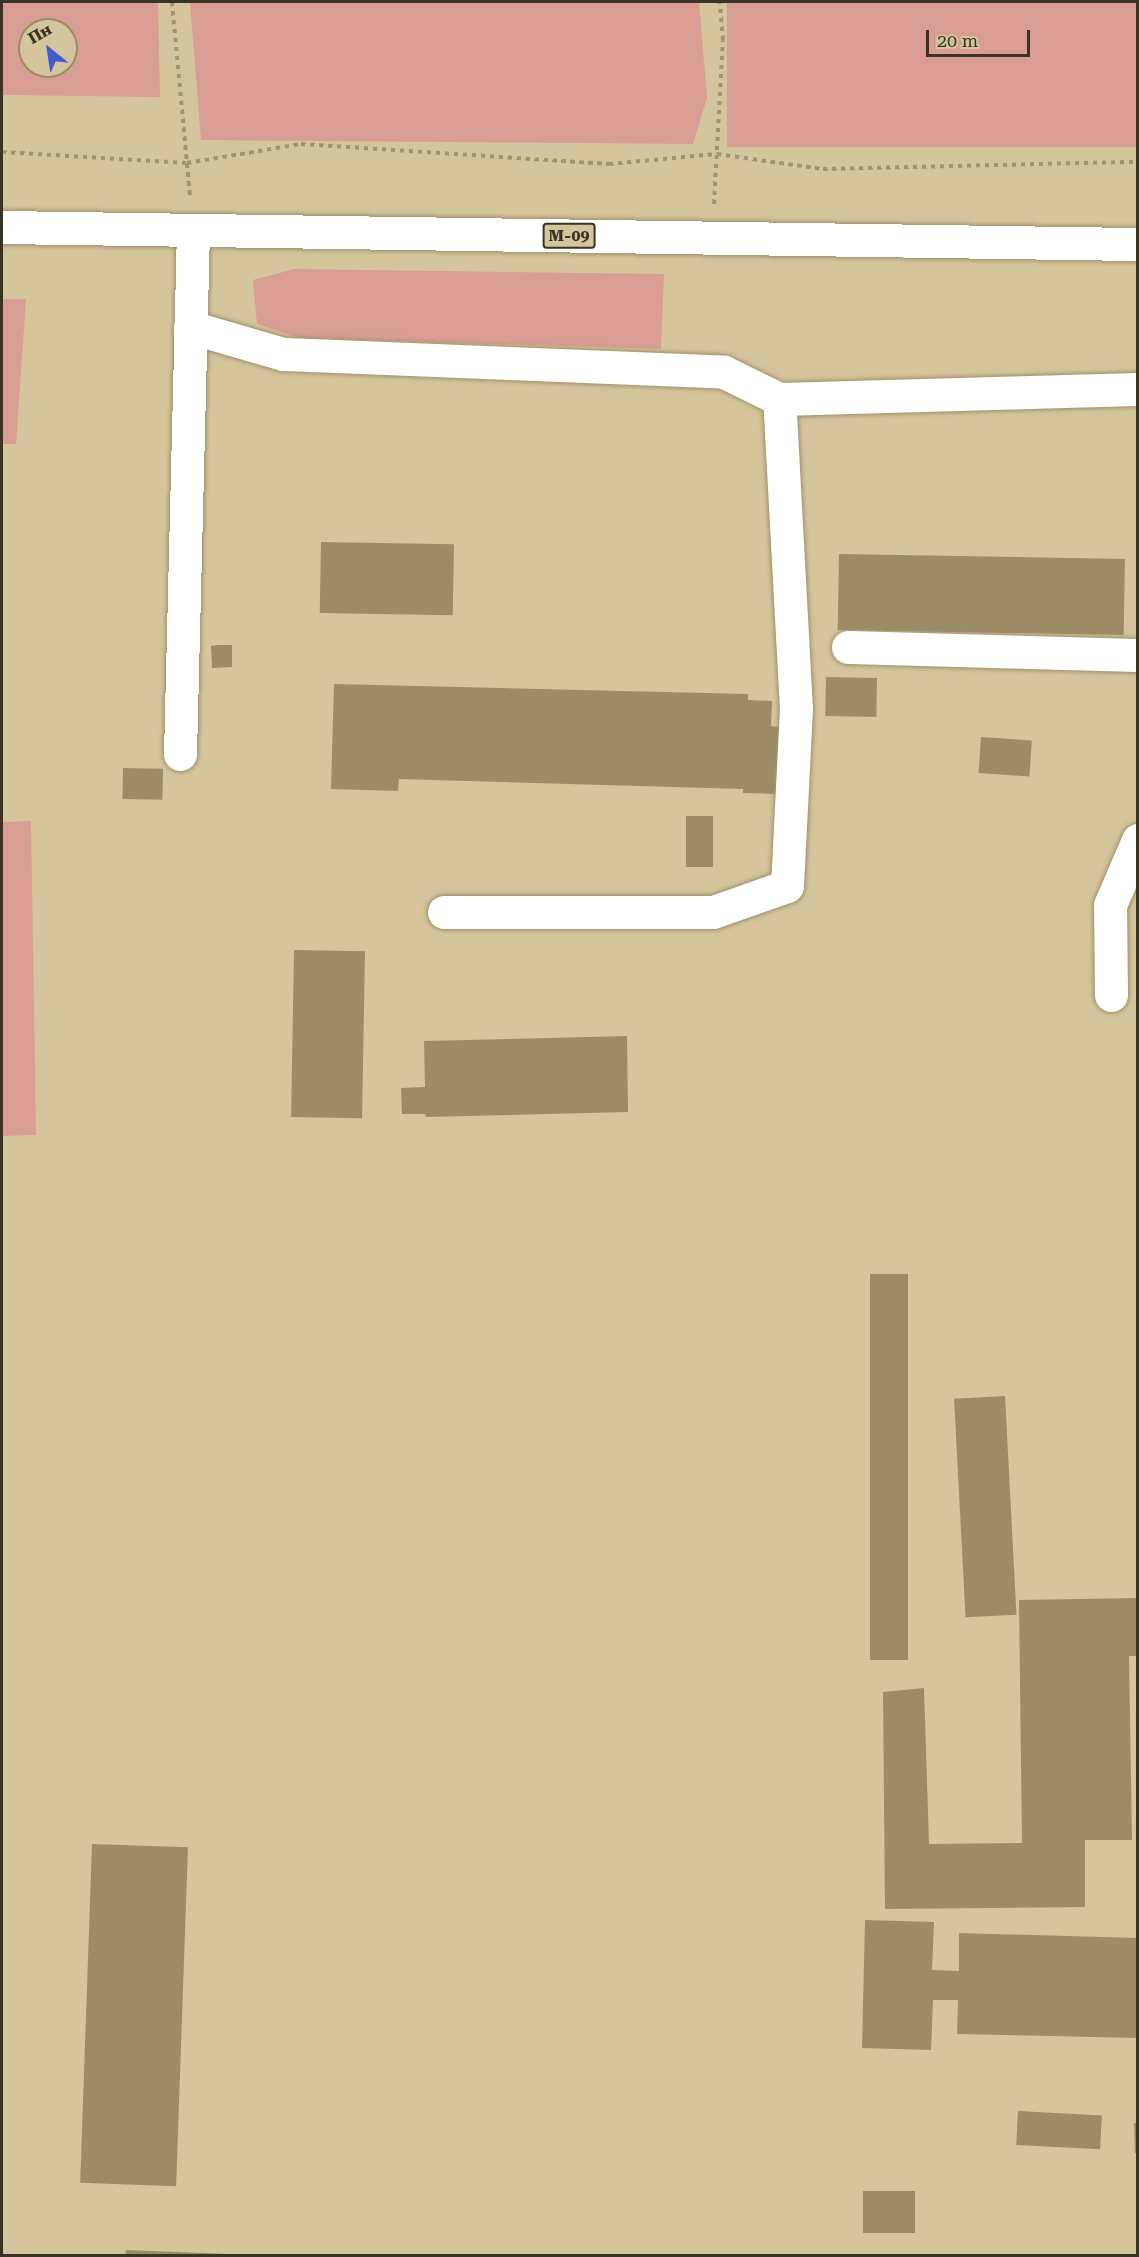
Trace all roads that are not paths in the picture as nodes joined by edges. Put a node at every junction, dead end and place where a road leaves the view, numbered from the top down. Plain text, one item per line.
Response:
1 (2, 227) edge
2 (193, 231) junction
3 (1137, 243) edge
4 (190, 327) junction
5 (1137, 389) edge
6 (779, 399) junction
7 (848, 647) dead end
8 (1137, 655) edge
9 (180, 754) dead end
10 (1137, 840) edge
11 (444, 912) dead end
12 (1111, 995) dead end

1 - 2 main road, М-09
2 - 3 main road, М-09
2 - 4 main road
4 - 6 main road
4 - 9 main road
5 - 6 main road
6 - 11 main road
7 - 8 main road
10 - 12 main road

